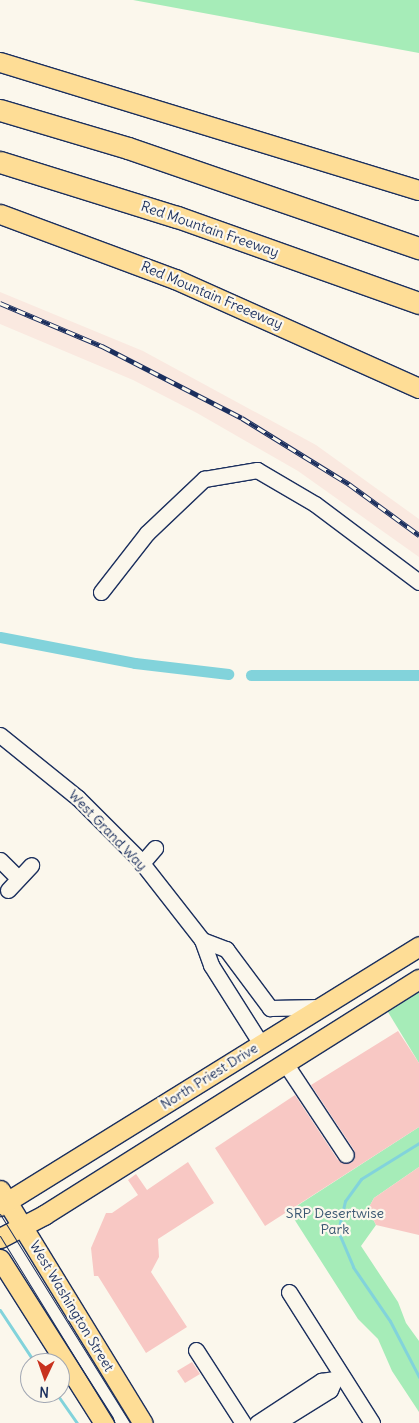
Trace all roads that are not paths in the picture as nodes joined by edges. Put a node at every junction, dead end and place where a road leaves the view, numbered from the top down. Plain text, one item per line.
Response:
1 (0, 62) edge
2 (0, 110) edge
3 (0, 162) edge
4 (419, 190) edge
5 (0, 214) edge
6 (419, 248) edge
7 (419, 302) edge
8 (419, 388) edge
9 (419, 582) edge
10 (101, 592) dead end
11 (0, 735) edge
12 (155, 848) dead end
13 (0, 860) edge
14 (142, 863) junction
15 (31, 865) dead end
16 (18, 878) junction
17 (8, 890) dead end
18 (202, 940) junction
19 (419, 946) edge
20 (419, 979) edge
21 (348, 992) junction
22 (323, 1007) junction
23 (261, 1044) junction
24 (285, 1063) junction
25 (346, 1155) dead end
26 (3, 1199) edge
27 (24, 1226) junction
28 (0, 1238) edge
29 (0, 1259) edge
30 (6, 1273) edge
31 (289, 1292) dead end
32 (196, 1350) dead end
33 (104, 1423) edge
34 (143, 1423) edge
35 (243, 1423) edge
36 (257, 1423) edge
37 (277, 1423) edge
38 (372, 1423) edge

1 - 4 main road
2 - 6 highway
3 - 7 highway, Red Mountain Freeway
5 - 8 main road, Red Mountain Freeeway
9 - 10 street
11 - 14 street, West Grand Way
12 - 14 street
13 - 16 street
14 - 18 street, West Grand Way
15 - 16 street
16 - 17 street
18 - 22 street
18 - 23 street, West Grand Way
19 - 21 main road, North Priest Drive
20 - 24 main road
21 - 22 main road, North Priest Drive
21 - 24 main road
22 - 23 main road, North Priest Drive
23 - 26 main road, North Priest Drive
24 - 25 street
24 - 27 main road
26 - 27 main road, West Washington Street
27 - 28 main road
27 - 34 main road, West Washington Street
29 - 30 main road
30 - 33 main road
31 - 38 street
32 - 35 street
36 - 37 street

